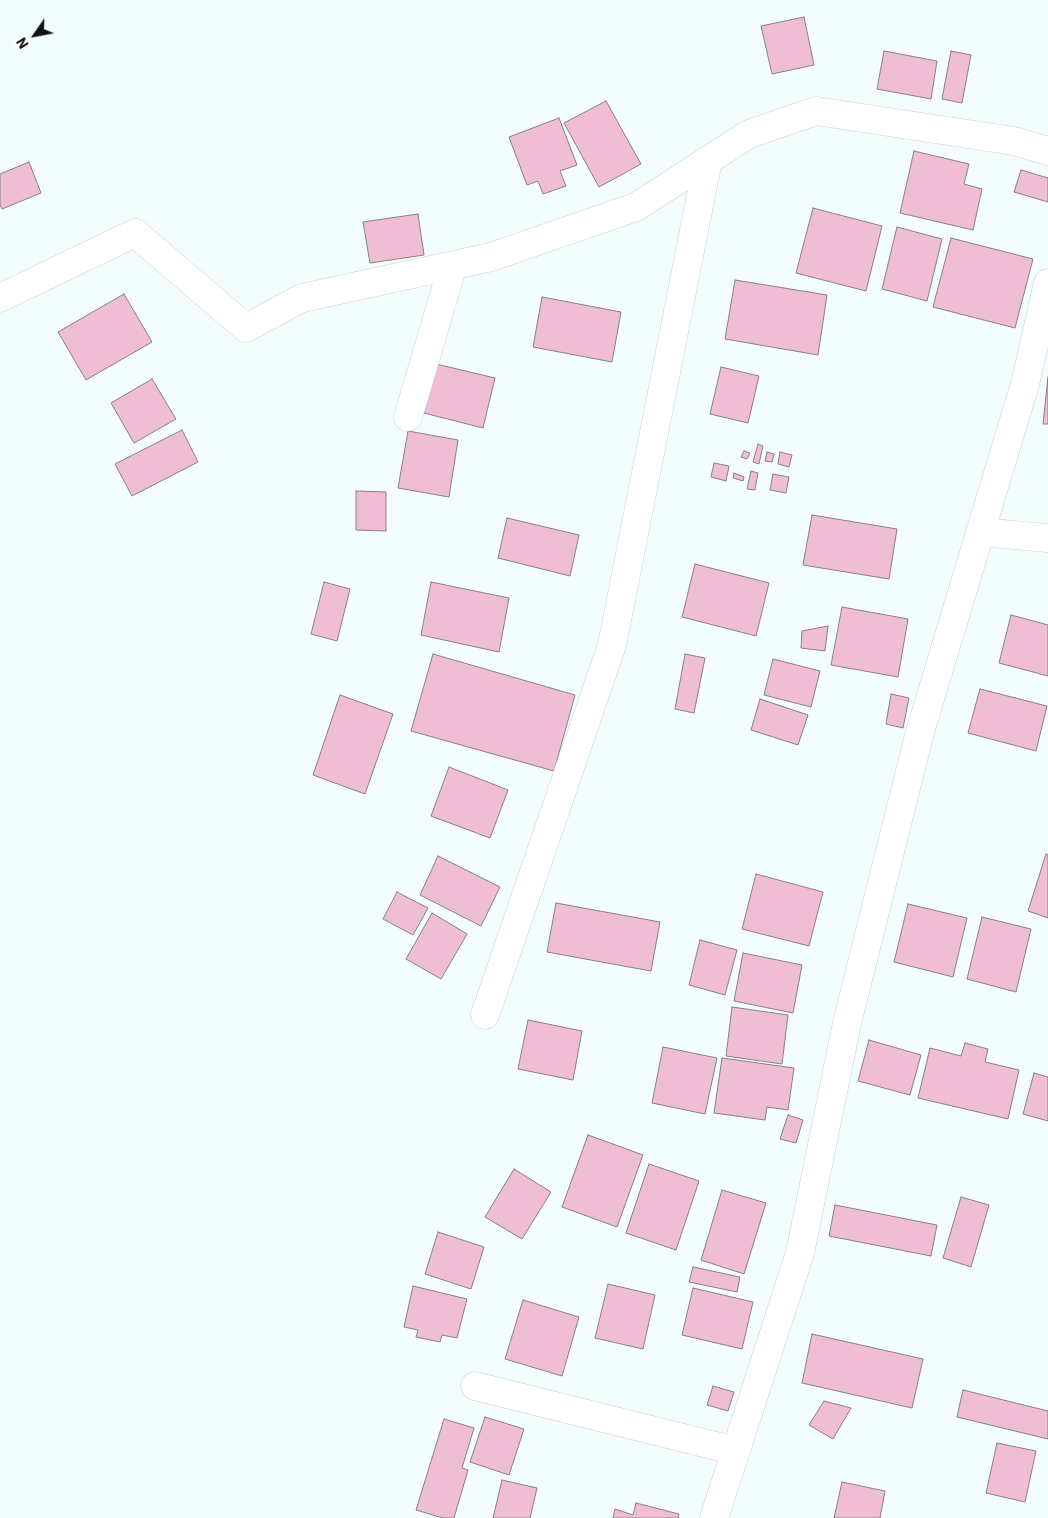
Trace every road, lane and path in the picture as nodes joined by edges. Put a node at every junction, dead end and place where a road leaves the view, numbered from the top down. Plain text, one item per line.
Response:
1 (1048, 151) edge
2 (708, 160) junction
3 (453, 265) junction
4 (1048, 283) edge
5 (0, 298) edge
6 (408, 417) dead end
7 (980, 532) junction
8 (1048, 538) edge
9 (485, 1015) dead end
10 (475, 1386) dead end
11 (736, 1451) junction
12 (714, 1518) edge

1 - 2 street
2 - 3 street
2 - 9 street
3 - 5 street
3 - 6 street
4 - 7 street
7 - 8 street
7 - 11 street
10 - 11 street
11 - 12 street

